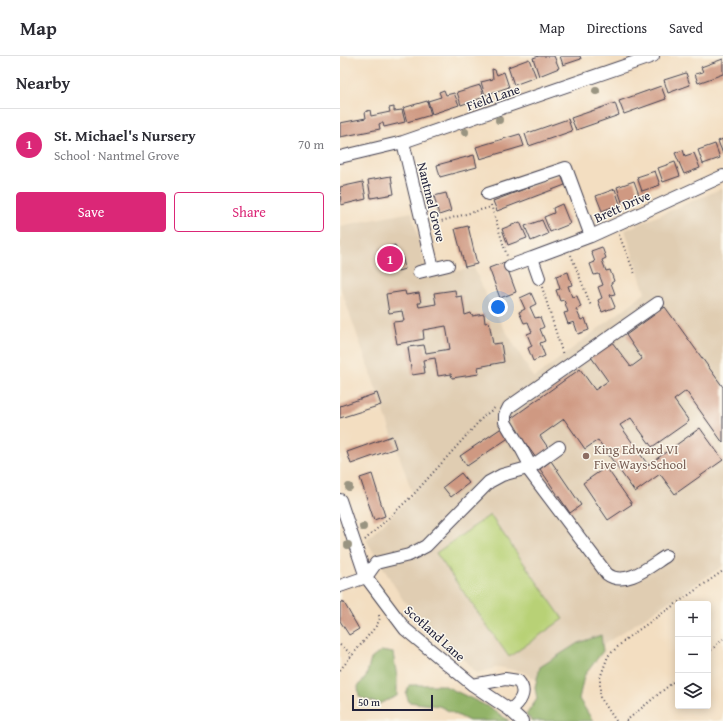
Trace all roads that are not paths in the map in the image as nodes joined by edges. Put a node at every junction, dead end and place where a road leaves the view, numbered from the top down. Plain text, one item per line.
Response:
1 (653, 56) edge
2 (403, 142) junction
3 (340, 157) edge
4 (723, 176) edge
5 (488, 194) road end
6 (591, 236) junction
7 (532, 258) junction
8 (448, 265) dead end
9 (510, 266) road end
10 (433, 268) junction
11 (420, 272) dead end
12 (539, 278) road end
13 (658, 303) dead end
14 (559, 447) dead end
15 (529, 468) junction
16 (340, 500) edge
17 (666, 556) dead end
18 (366, 577) junction
19 (340, 586) edge
20 (473, 685) junction
21 (510, 710) junction
22 (522, 721) edge

1 - 2 street, Field Lane
2 - 3 street, Field Lane
2 - 10 street, Nantmel Grove
4 - 6 street, Brett Drive
5 - 6 street
6 - 7 street, Brett Drive
7 - 9 street, Brett Drive
7 - 12 street
8 - 10 street
10 - 11 street
13 - 15 street
14 - 15 street
15 - 17 street
15 - 18 street
16 - 18 street, Scotland Lane
18 - 19 street
18 - 20 street, Scotland Lane
20 - 21 street, Scotland Lane
20 - 21 street
21 - 22 street, Scotland Lane

